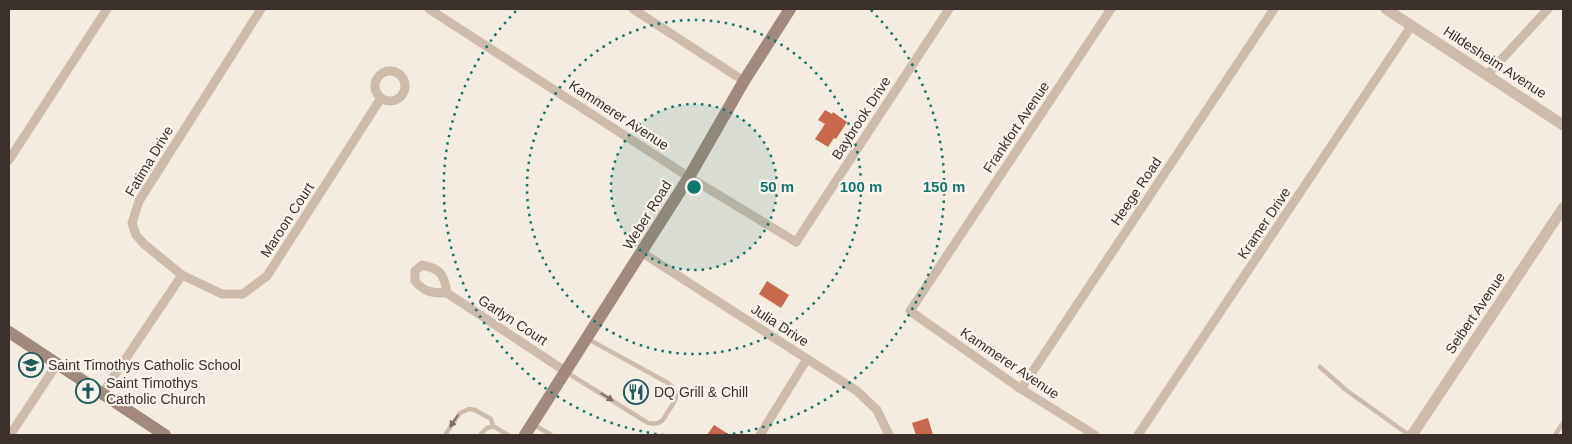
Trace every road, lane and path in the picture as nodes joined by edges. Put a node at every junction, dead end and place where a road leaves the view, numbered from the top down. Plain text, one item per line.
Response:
1 (106, 9) edge
2 (261, 9) edge
3 (429, 9) edge
4 (632, 9) edge
5 (790, 9) edge
6 (949, 9) edge
7 (1111, 9) edge
8 (1274, 9) edge
9 (1386, 9) edge
10 (1548, 9) edge
11 (1412, 25) junction
12 (1487, 75) junction
13 (744, 81) junction
14 (381, 98) dead end
15 (1563, 124) edge
16 (9, 160) edge
17 (689, 176) junction
18 (1563, 208) edge
19 (796, 242) joint
20 (641, 252) junction
21 (182, 275) junction
22 (446, 293) dead end
23 (910, 311) joint
24 (9, 332) edge
25 (586, 338) junction
26 (807, 359) junction
27 (57, 364) junction
28 (1320, 368) dead end
29 (565, 371) junction
30 (1021, 389) junction
31 (102, 394) junction
32 (1563, 423) edge
33 (532, 424) junction
34 (494, 426) junction
35 (10, 435) edge
36 (164, 435) edge
37 (445, 435) edge
38 (480, 435) edge
39 (508, 435) edge
40 (525, 435) edge
41 (551, 435) edge
42 (760, 435) edge
43 (889, 435) edge
44 (1095, 435) edge
45 (1138, 435) edge
46 (1410, 435) edge
47 (1555, 435) edge

1 - 16 street
2 - 21 street, Fatima Drive
3 - 17 street, Kammerer Avenue
4 - 13 street
5 - 13 main road, Weber Road
6 - 19 street, Baybrook Drive
7 - 23 street, Frankfort Avenue
8 - 30 street, Heege Road
9 - 11 street, Hildesheim Avenue
10 - 12 street
11 - 12 street, Hildesheim Avenue
11 - 45 street, Kramer Drive
12 - 15 street, Hildesheim Avenue
13 - 17 main road, Weber Road
14 - 21 street, Maroon Court
17 - 19 street, Kammerer Avenue
17 - 20 main road, Weber Road
18 - 46 street, Seibert Avenue
20 - 25 main road, Weber Road
20 - 26 street, Julia Drive
21 - 31 street
22 - 29 street, Garlyn Court
23 - 30 street, Kammerer Avenue
24 - 27 main road
25 - 29 main road, Weber Road
29 -> 25 lane
26 - 42 street
26 - 43 street, Julia Drive
27 - 31 main road
27 - 35 street
28 - 46 lane
29 - 33 main road, Weber Road
30 - 44 street, Kammerer Avenue
31 - 36 main road
32 - 47 lane
33 - 40 main road, Weber Road
33 - 41 lane
34 -> 37 lane
34 - 38 lane
34 - 39 lane

